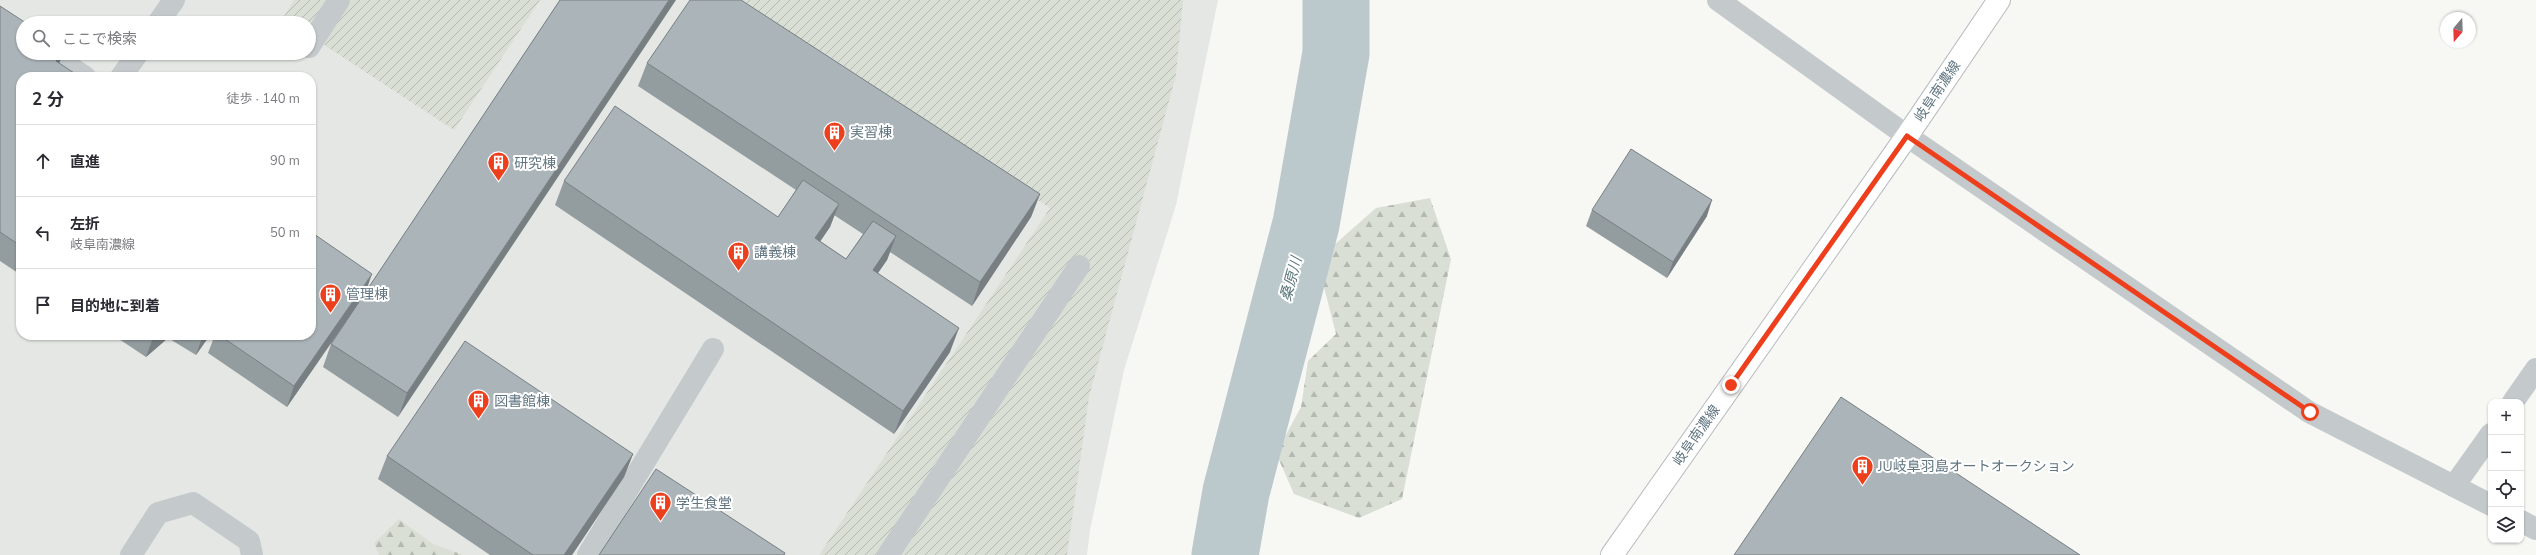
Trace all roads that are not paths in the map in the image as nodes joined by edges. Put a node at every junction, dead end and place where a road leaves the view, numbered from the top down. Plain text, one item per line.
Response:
1 (174, 0) edge
2 (339, 0) edge
3 (1718, 0) edge
4 (1999, 0) edge
5 (163, 16) edge
6 (316, 36) edge
7 (60, 60) edge
8 (133, 60) edge
9 (78, 72) edge
10 (125, 72) edge
11 (1907, 136) junction
12 (1079, 266) dead end
13 (713, 349) dead end
14 (2536, 369) edge
15 (2515, 399) edge
16 (2490, 435) edge
17 (2454, 486) junction
18 (2488, 503) edge
19 (2524, 523) edge
20 (2536, 529) edge
21 (250, 548) edge
22 (131, 555) edge
23 (270, 555) edge
24 (588, 555) edge
25 (888, 555) edge
26 (1612, 555) edge

1 - 5 street
2 - 6 street
3 - 11 street
4 - 11 main road, 岐阜南濃線
7 - 9 street
8 - 10 street
11 - 17 street
11 - 26 main road, 岐阜南濃線
12 - 25 street
13 - 24 street
14 - 15 street
16 - 17 street
17 - 18 street
19 - 20 street
21 - 22 street
21 - 23 street

